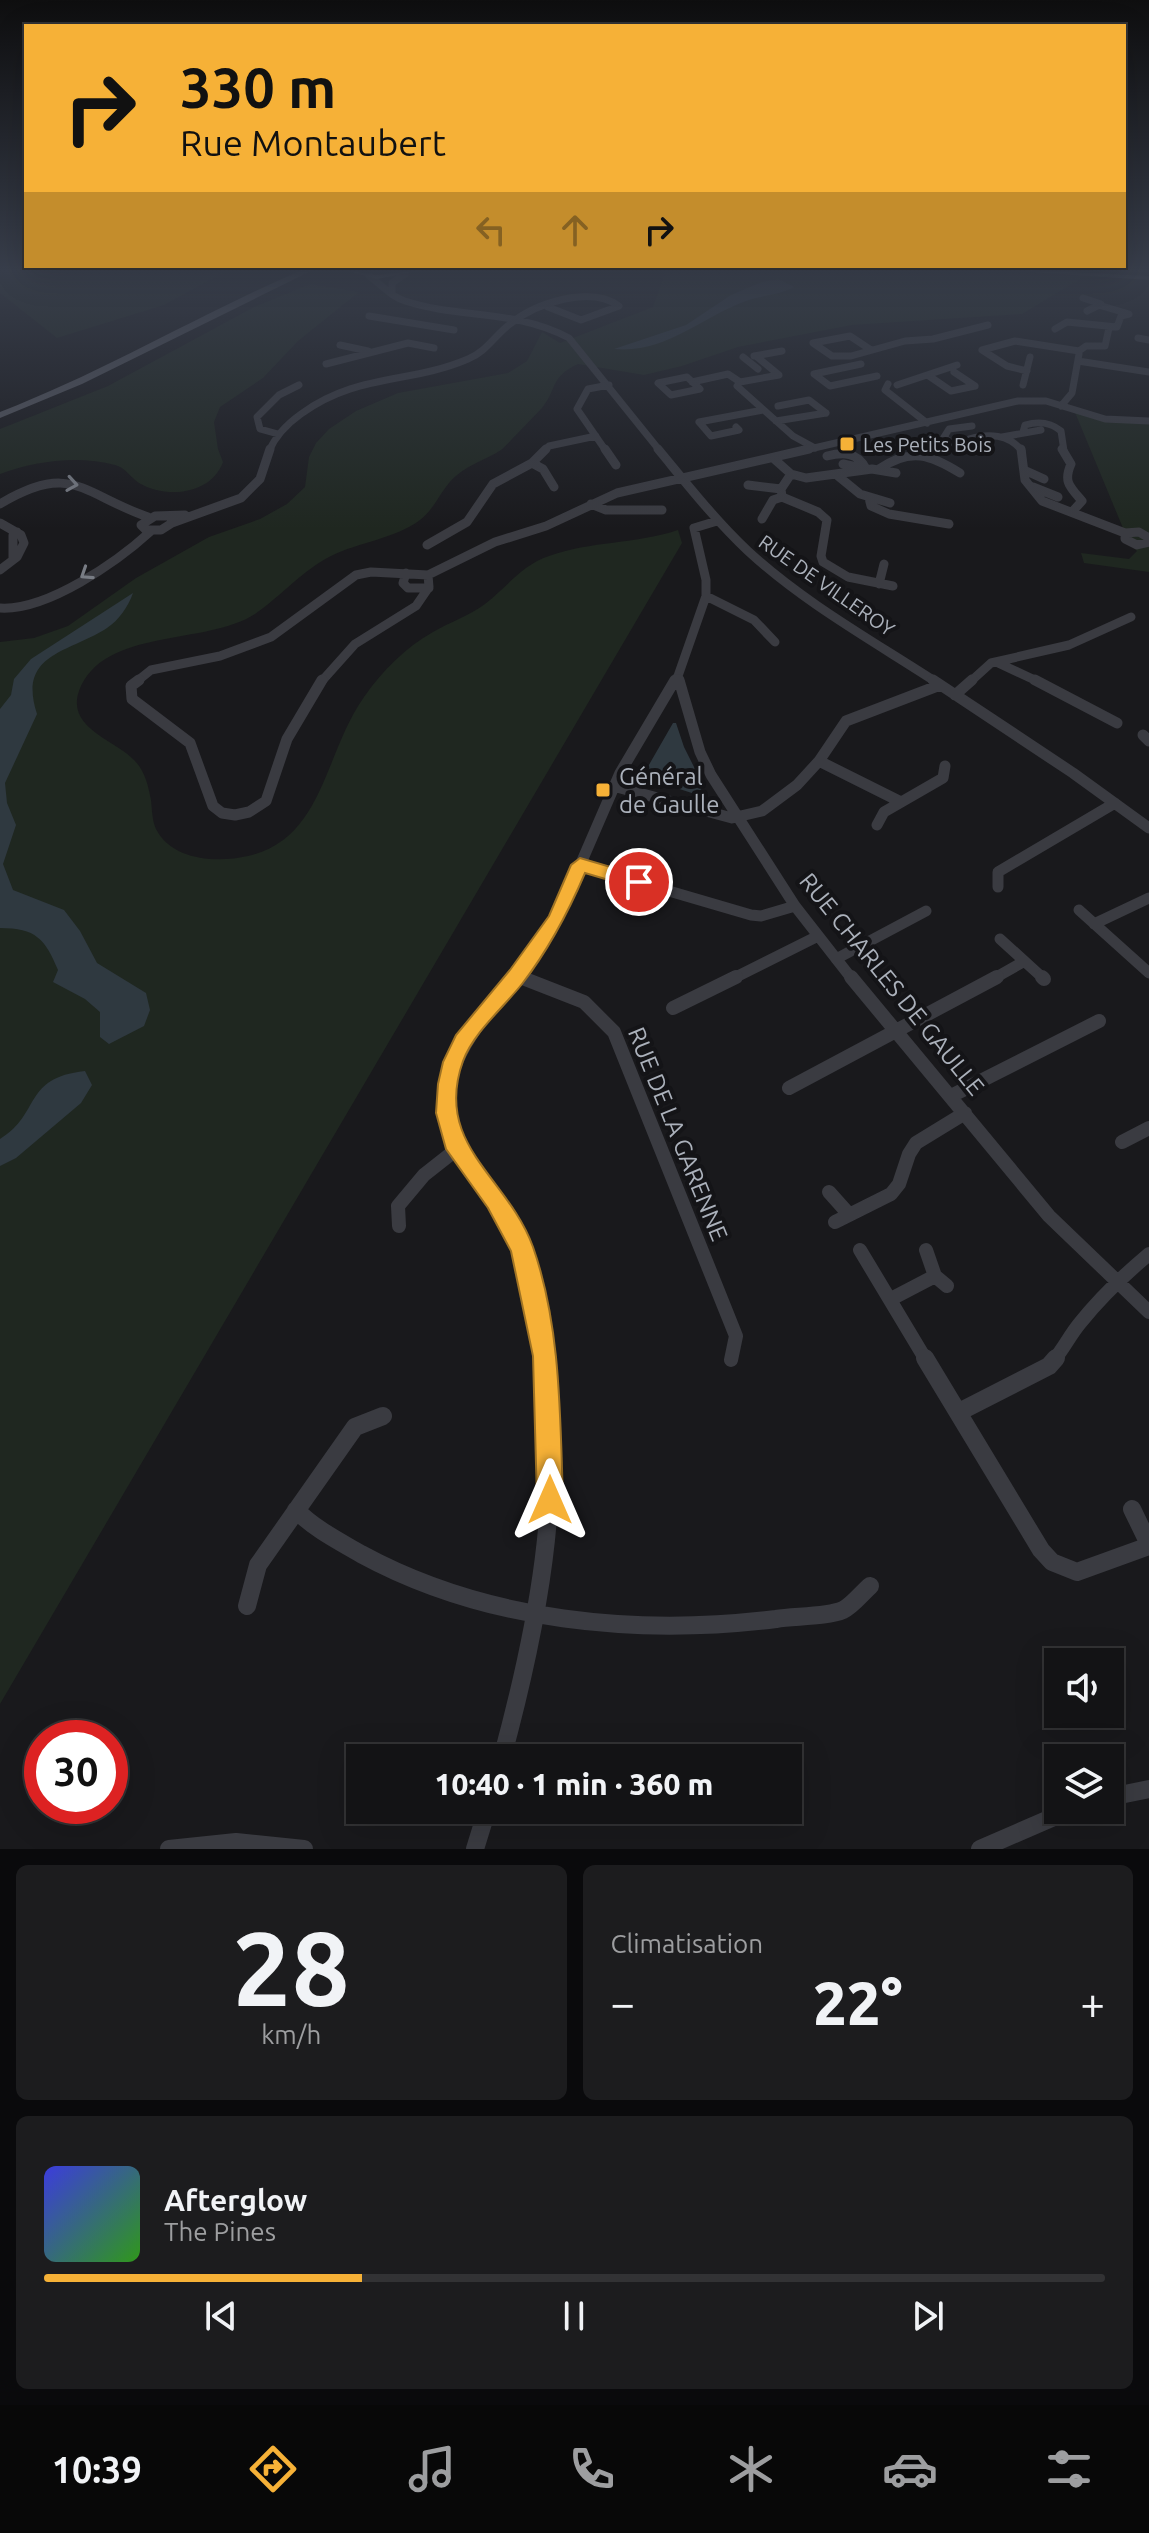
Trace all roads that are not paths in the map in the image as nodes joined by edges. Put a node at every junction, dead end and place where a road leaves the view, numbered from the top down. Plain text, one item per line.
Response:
1 (131, 356) edge
2 (355, 356) edge
3 (474, 356) edge
4 (585, 356) edge
5 (759, 356) edge
6 (850, 356) edge
7 (992, 356) edge
8 (1078, 356) edge
9 (1030, 357) dead end
10 (752, 358) junction
11 (1078, 361) junction
12 (326, 364) dead end
13 (861, 364) junction
14 (758, 369) dead end
15 (1027, 371) junction
16 (1149, 372) edge
17 (877, 376) junction
18 (930, 380) junction
19 (692, 382) junction
20 (740, 382) junction
21 (299, 385) dead end
22 (609, 385) junction
23 (893, 385) junction
24 (1023, 385) dead end
25 (788, 404) junction
26 (778, 406) dead end
27 (1062, 406) junction
28 (763, 410) junction
29 (0, 415) edge
30 (802, 415) junction
31 (959, 415) junction
32 (776, 421) junction
33 (1149, 421) edge
34 (927, 423) junction
35 (972, 426) junction
36 (736, 427) dead end
37 (1041, 430) dead end
38 (1023, 432) junction
39 (278, 434) junction
40 (987, 435) junction
41 (596, 436) junction
42 (1002, 437) junction
43 (969, 439) dead end
44 (815, 448) junction
45 (975, 451) dead end
46 (827, 456) dead end
47 (773, 458) junction
48 (532, 463) junction
49 (843, 464) dead end
50 (616, 465) dead end
51 (866, 469) junction
52 (879, 469) junction
53 (1024, 470) junction
54 (896, 473) dead end
55 (960, 473) dead end
56 (791, 474) junction
57 (838, 476) junction
58 (682, 478) junction
59 (1044, 479) dead end
60 (748, 485) dead end
61 (554, 487) dead end
62 (1033, 487) junction
63 (782, 493) junction
64 (1058, 497) dead end
65 (869, 498) junction
66 (890, 503) dead end
67 (0, 504) edge
68 (591, 504) junction
69 (662, 510) dead end
70 (1072, 512) junction
71 (148, 517) junction
72 (762, 519) dead end
73 (170, 520) junction
74 (717, 521) junction
75 (0, 523) edge
76 (949, 524) dead end
77 (151, 531) junction
78 (1149, 540) edge
79 (427, 545) dead end
80 (884, 564) dead end
81 (0, 570) edge
82 (406, 573) junction
83 (428, 575) junction
84 (879, 584) junction
85 (893, 586) dead end
86 (429, 588) junction
87 (706, 596) junction
88 (0, 608) edge
89 (1131, 617) dead end
90 (775, 642) dead end
91 (996, 662) junction
92 (678, 676) junction
93 (940, 685) junction
94 (955, 695) junction
95 (1117, 723) dead end
96 (819, 761) junction
97 (945, 766) dead end
98 (613, 786) junction
99 (901, 802) junction
100 (1115, 803) junction
101 (738, 818) junction
102 (877, 825) dead end
103 (1149, 828) edge
104 (580, 865) junction
105 (998, 887) dead end
106 (1149, 898) edge
107 (795, 906) junction
108 (1079, 910) dead end
109 (918, 912) dead end
110 (1094, 924) junction
111 (818, 936) junction
112 (1000, 939) dead end
113 (836, 959) junction
114 (1023, 962) junction
115 (1149, 973) edge
116 (517, 976) junction
117 (1044, 979) dead end
118 (673, 1008) dead end
119 (1099, 1021) dead end
120 (896, 1031) junction
121 (789, 1088) dead end
122 (951, 1096) junction
123 (965, 1113) junction
124 (1149, 1129) edge
125 (1122, 1142) dead end
126 (457, 1149) junction
127 (829, 1192) dead end
128 (399, 1226) dead end
129 (860, 1250) dead end
130 (926, 1250) dead end
131 (1149, 1254) edge
132 (1118, 1281) junction
133 (891, 1299) junction
134 (1149, 1312) edge
135 (731, 1361) dead end
136 (959, 1412) junction
137 (383, 1416) dead end
138 (1132, 1509) dead end
139 (296, 1510) junction
140 (1149, 1545) edge
141 (870, 1586) dead end
142 (247, 1606) dead end
143 (535, 1610) junction
144 (505, 1744) edge
145 (1149, 1789) edge
146 (1124, 1794) edge
147 (1044, 1821) edge
148 (483, 1824) edge
149 (169, 1849) edge
150 (304, 1849) edge
151 (475, 1849) edge
152 (980, 1849) edge

1 - 29 main road
2 - 12 street
3 - 39 street
4 - 22 street, RUE DE VILLEROY
5 - 10 street
6 - 13 street
7 - 15 street
8 - 11 street
9 - 15 street
10 - 14 street
10 - 20 street
11 - 16 street
11 - 27 street
13 - 17 street
13 - 17 street
15 - 24 street
17 - 23 street
18 - 18 street
18 - 23 street
19 - 19 street
19 - 20 street
20 - 28 street
21 - 39 street
22 - 41 street
22 - 58 street, RUE DE VILLEROY
23 - 34 street
25 - 26 street
25 - 30 street
25 - 30 street
27 - 31 street
27 - 33 street
28 - 32 street
28 - 36 street
30 - 32 street
31 - 34 street
31 - 35 street
32 - 44 street
34 - 44 street
35 - 40 street
35 - 45 street
37 - 38 street
38 - 42 street
38 - 70 street
39 - 73 street
40 - 42 street
40 - 43 street
41 - 48 street
41 - 50 street
42 - 53 street
44 - 47 street
46 - 51 street
47 - 56 street
47 - 58 street
48 - 61 street
48 - 79 street
49 - 51 street
51 - 52 street
51 - 57 street
52 - 54 street
52 - 55 street
53 - 59 street
53 - 62 street
56 - 57 street
56 - 63 street
57 - 65 street
58 - 68 street
58 - 74 street, RUE DE VILLEROY
60 - 63 street
62 - 64 street
62 - 70 street
63 - 72 street
63 - 84 street
65 - 66 street
65 - 76 street
67 -> 71 street
68 - 69 street
68 - 83 street
70 - 78 street
71 - 73 street
71 - 77 street
73 - 77 street
74 - 87 street
74 - 93 street, RUE DE VILLEROY
75 - 81 street
77 -> 88 street
80 - 84 street
82 - 83 street
82 - 86 street
82 - 86 street
83 - 86 street
84 - 85 street
87 - 90 street
87 - 92 street
89 - 91 street
91 - 94 street
91 - 95 street
92 - 98 street
92 - 101 street, RUE CHARLES DE GAULLE
93 - 94 street, RUE DE VILLEROY
93 - 96 street
94 - 100 street, RUE DE VILLEROY
96 - 99 street
96 - 101 street
97 - 99 street
98 - 101 street
98 - 104 street
99 - 102 street
100 - 103 street, RUE DE VILLEROY
100 - 105 street
101 - 107 street, RUE CHARLES DE GAULLE
104 - 107 street
104 - 116 street
106 - 110 street
107 - 111 street, RUE CHARLES DE GAULLE
108 - 110 street
109 - 113 street
110 - 115 street
111 - 113 street, RUE CHARLES DE GAULLE
111 - 118 street
112 - 114 street
113 - 120 street, RUE CHARLES DE GAULLE
114 - 117 street
114 - 120 street
116 - 126 street
116 - 135 street, RUE DE LA GARENNE
119 - 122 street
120 - 121 street
120 - 122 street, RUE CHARLES DE GAULLE
122 - 123 street, RUE CHARLES DE GAULLE
123 - 127 street
123 - 132 street, RUE CHARLES DE GAULLE
124 - 125 street
126 - 128 street
126 - 143 street
129 - 133 street
130 - 133 street
131 - 132 street
132 - 134 street, RUE CHARLES DE GAULLE
132 - 136 street
133 - 136 street
136 - 140 street
137 - 139 street
138 - 140 street
139 - 142 street
139 - 143 street
141 - 143 street
143 - 144 street
145 - 146 street
147 - 152 street
148 - 151 street
149 - 150 street

